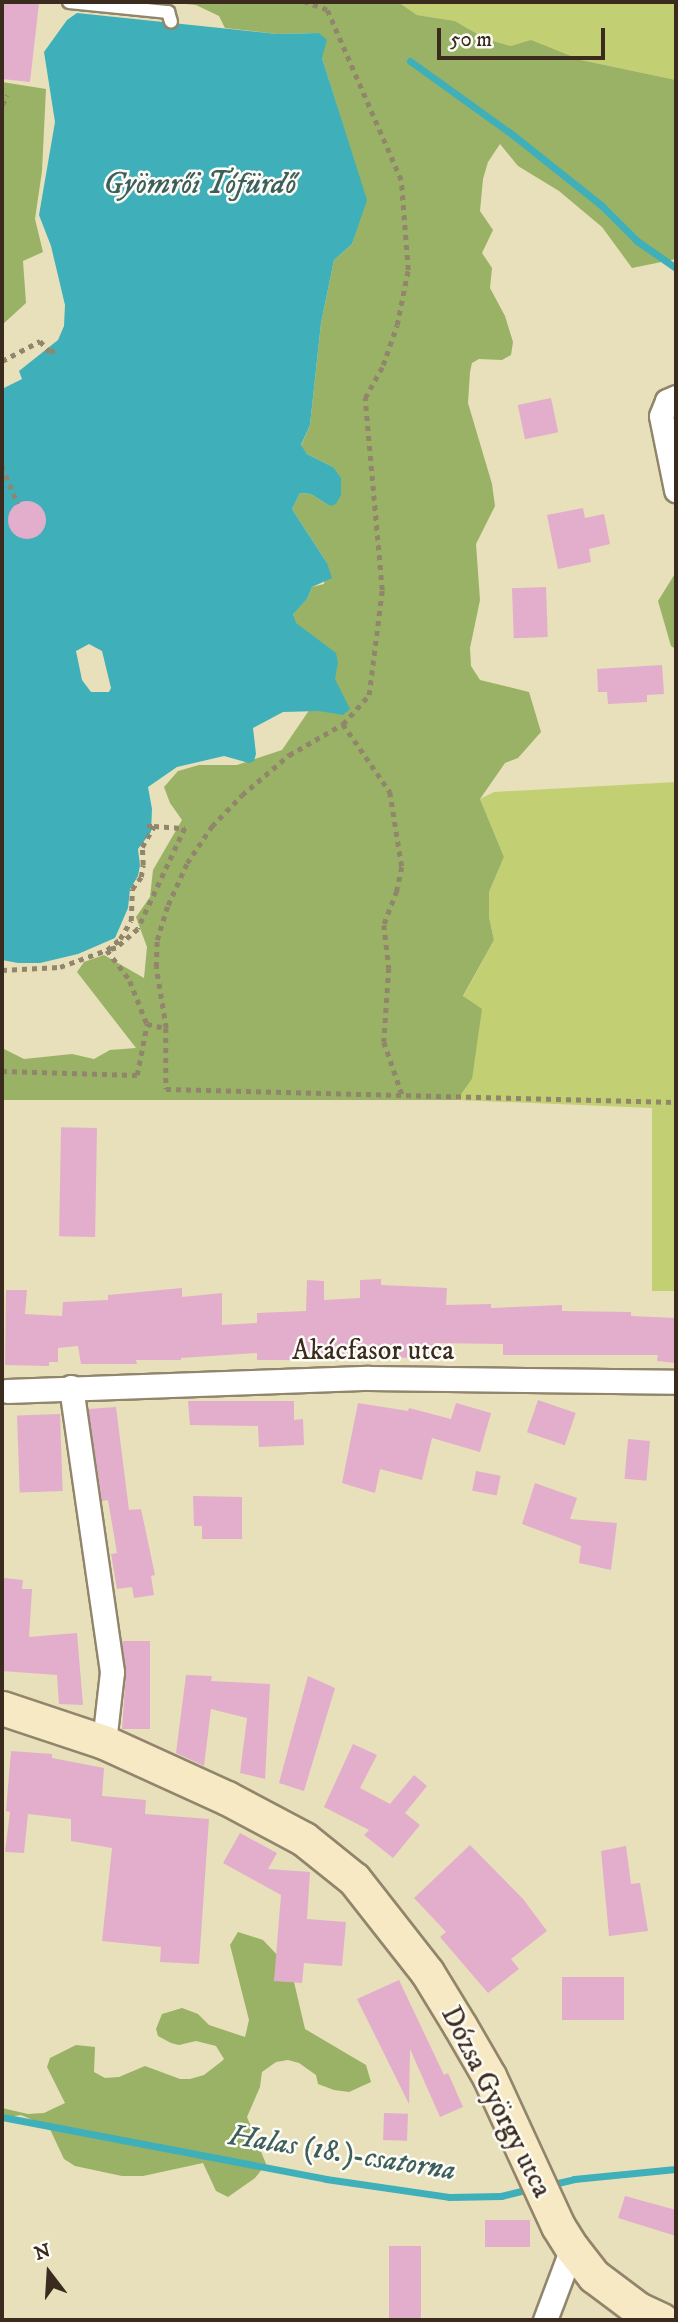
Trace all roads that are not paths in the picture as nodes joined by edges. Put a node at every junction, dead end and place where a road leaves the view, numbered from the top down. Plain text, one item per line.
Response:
1 (69, 2) edge
2 (171, 22) dead end
3 (676, 397) edge
4 (676, 490) edge
5 (676, 1382) edge
6 (71, 1387) junction
7 (8, 1391) dead end
8 (2, 1708) edge
9 (104, 1741) junction
10 (565, 2237) junction
11 (545, 2320) edge
12 (662, 2320) edge

1 - 2 lane
3 - 4 street
5 - 6 street, Akácfasor utca
6 - 7 street, Akácfasor utca
6 - 9 street
8 - 9 main road, Dózsa György utca
9 - 10 main road, Dózsa György utca
10 - 11 street
10 - 12 main road, Dózsa György utca

